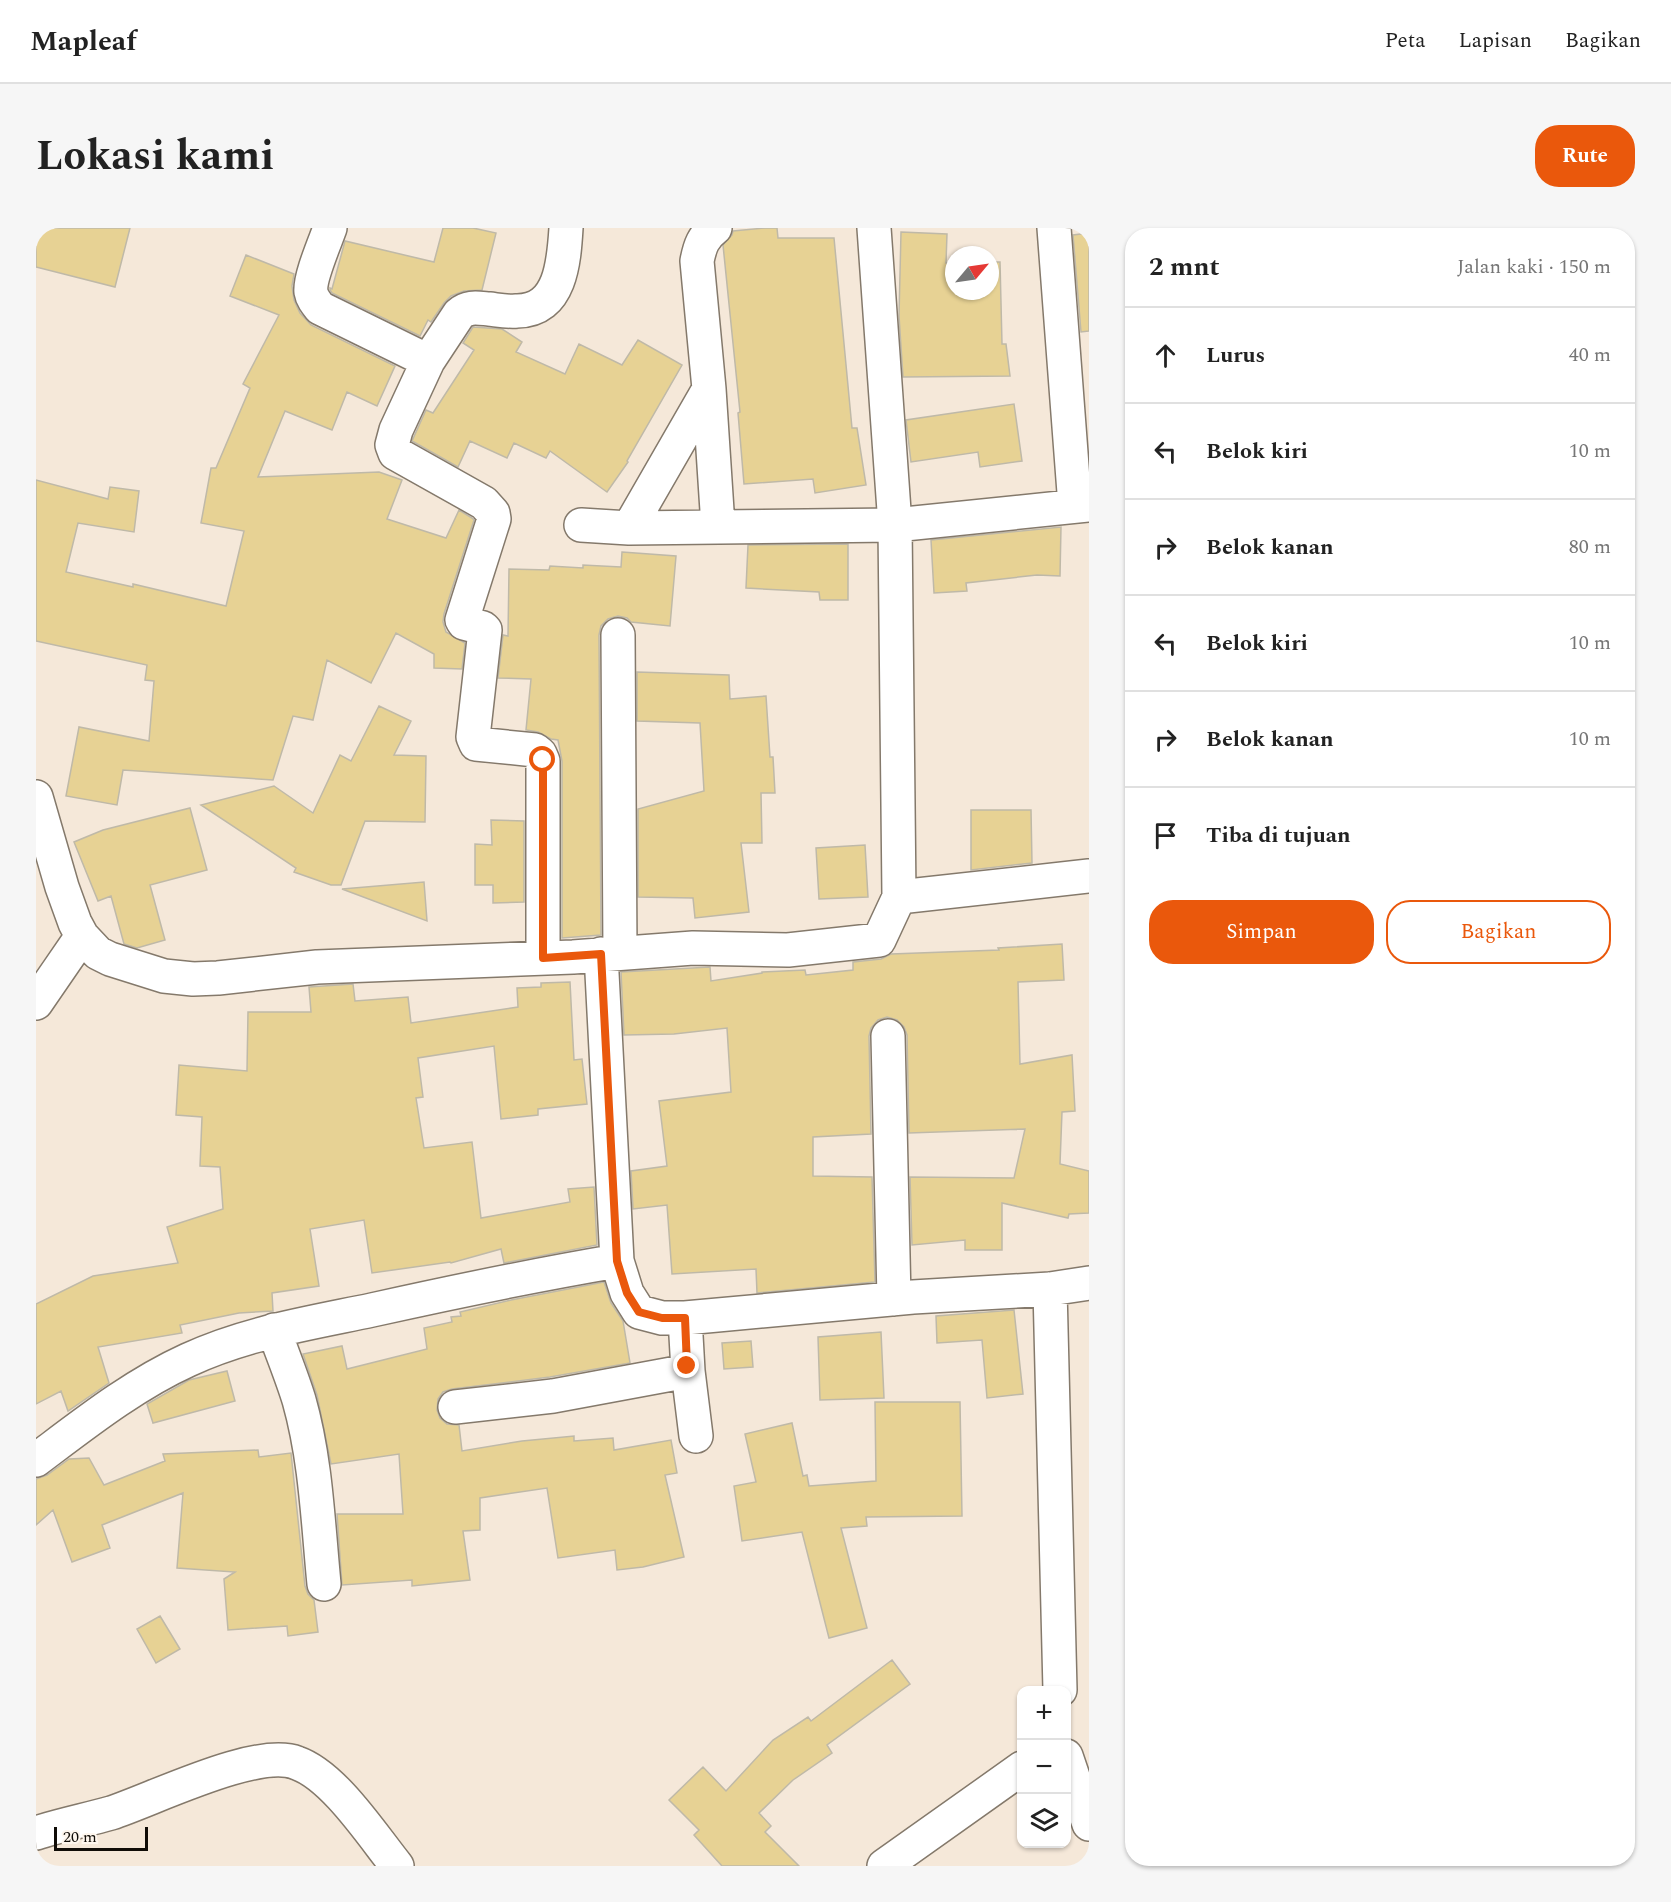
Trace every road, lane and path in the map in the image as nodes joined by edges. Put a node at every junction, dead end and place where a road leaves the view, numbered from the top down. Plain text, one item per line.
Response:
1 (330, 228) edge
2 (566, 228) edge
3 (715, 228) edge
4 (874, 228) edge
5 (1054, 228) edge
6 (428, 361) junction
7 (709, 388) junction
8 (1082, 505) edge
9 (580, 525) dead end
10 (895, 525) junction
11 (718, 526) junction
12 (629, 528) junction
13 (618, 635) dead end
14 (36, 797) edge
15 (1089, 876) edge
16 (899, 897) junction
17 (82, 936) junction
18 (610, 953) junction
19 (543, 958) junction
20 (36, 1003) edge
21 (888, 1036) dead end
22 (617, 1261) junction
23 (1089, 1283) edge
24 (1050, 1289) junction
25 (894, 1299) junction
26 (685, 1318) junction
27 (274, 1330) junction
28 (688, 1371) junction
29 (455, 1407) dead end
30 (696, 1436) dead end
31 (36, 1460) edge
32 (324, 1584) dead end
33 (1060, 1686) edge
34 (1071, 1740) edge
35 (1089, 1742) edge
36 (1071, 1771) edge
37 (1017, 1772) edge
38 (1089, 1824) edge
39 (36, 1833) edge
40 (397, 1866) edge
41 (884, 1866) edge

1 - 6 street
2 - 6 street
3 - 7 street
4 - 10 street
5 - 8 street
6 - 19 street
7 - 11 street
7 - 12 street
8 - 10 street
9 - 12 street
10 - 11 street
10 - 16 street
11 - 12 street
13 - 18 street
14 - 17 street
15 - 16 street
16 - 18 street
17 - 19 street
17 - 20 street
18 - 19 street
18 - 22 street
21 - 25 street
22 - 26 street
22 - 27 street
23 - 24 street
24 - 25 street
24 - 33 street
25 - 26 street
26 - 28 street
27 - 31 street
27 - 32 street
28 - 29 street
28 - 30 street
34 - 35 street
36 - 38 street
37 - 41 street
39 - 40 street

